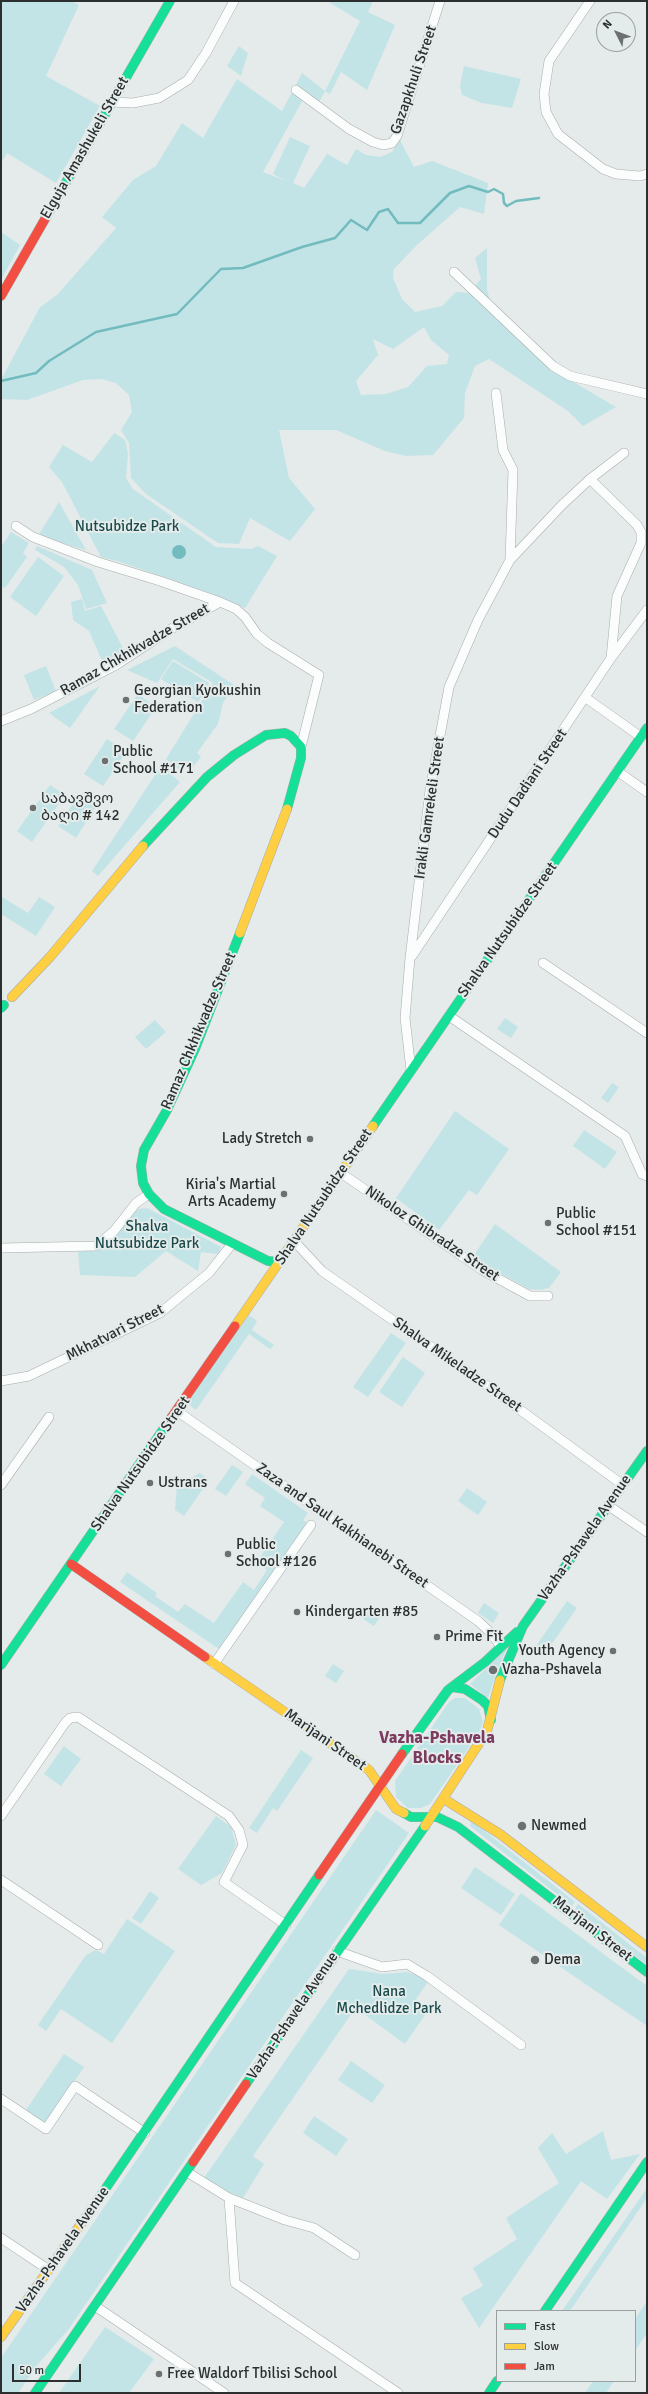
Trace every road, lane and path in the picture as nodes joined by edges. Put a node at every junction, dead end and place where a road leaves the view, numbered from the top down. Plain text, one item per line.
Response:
1 (170, 1) edge
2 (234, 1) edge
3 (440, 1) edge
4 (590, 1) edge
5 (296, 90) dead end
6 (111, 102) junction
7 (647, 174) edge
8 (454, 272) dead end
9 (1, 296) edge
10 (496, 393) dead end
11 (647, 394) edge
12 (624, 453) dead end
13 (590, 479) junction
14 (16, 526) dead end
15 (510, 560) junction
16 (220, 602) junction
17 (647, 610) edge
18 (611, 658) junction
19 (586, 698) junction
20 (1, 721) edge
21 (647, 728) edge
22 (641, 737) junction
23 (302, 747) junction
24 (617, 771) junction
25 (647, 792) edge
26 (410, 958) junction
27 (543, 963) dead end
28 (12, 997) dead end
29 (449, 1016) junction
30 (647, 1033) edge
31 (411, 1070) junction
32 (341, 1173) junction
33 (647, 1176) edge
34 (149, 1194) junction
35 (294, 1241) junction
36 (232, 1244) junction
37 (1, 1248) edge
38 (280, 1262) junction
39 (548, 1296) dead end
40 (1, 1381) edge
41 (177, 1411) junction
42 (49, 1417) dead end
43 (647, 1451) edge
44 (1, 1485) edge
45 (623, 1485) junction
46 (609, 1506) junction
47 (311, 1525) dead end
48 (647, 1532) edge
49 (71, 1564) junction
50 (523, 1626) junction
51 (501, 1647) junction
52 (214, 1664) junction
53 (1, 1665) edge
54 (452, 1687) junction
55 (491, 1720) junction
56 (380, 1786) junction
57 (444, 1799) junction
58 (467, 1813) junction
59 (1, 1816) edge
60 (432, 1817) junction
61 (458, 1827) junction
62 (1, 1880) edge
63 (286, 1924) junction
64 (98, 1945) dead end
65 (647, 1948) edge
66 (337, 1951) junction
67 (647, 1972) edge
68 (521, 2045) dead end
69 (1, 2099) edge
70 (145, 2133) junction
71 (647, 2162) edge
72 (187, 2172) junction
73 (229, 2198) junction
74 (1, 2238) edge
75 (355, 2255) dead end
76 (49, 2270) junction
77 (95, 2306) junction
78 (546, 2310) edge
79 (1, 2337) edge
80 (496, 2382) edge
81 (38, 2389) edge
82 (30, 2393) edge
83 (224, 2393) edge
84 (398, 2393) edge
85 (489, 2393) edge

1 - 6 main road, Elguja Amashukeli Street
2 - 6 street
3 - 5 street, Gazapkhuli Street
4 - 7 street
6 - 9 main road, Elguja Amashukeli Street
8 - 11 street
10 - 15 street, Irakli Gamrekeli Street
12 - 13 street, Irakli Gamrekeli Street
13 - 15 street, Irakli Gamrekeli Street
13 - 18 street
14 - 16 street
15 - 26 street, Irakli Gamrekeli Street
16 - 20 street, Ramaz Chkhikvadze Street
16 - 23 street, Ramaz Chkhikvadze Street
17 - 18 street, Dudu Dadiani Street
18 - 19 street, Dudu Dadiani Street
19 - 22 street
19 - 26 street, Dudu Dadiani Street
21 - 22 main road, Shalva Nutsubidze Street
22 - 24 main road, Shalva Nutsubidze Street
23 - 28 main road
23 - 34 main road, Ramaz Chkhikvadze Street
24 - 25 street
24 - 29 main road, Shalva Nutsubidze Street
26 - 31 street, Irakli Gamrekeli Street
27 - 30 street
29 - 31 main road, Shalva Nutsubidze Street
29 - 33 street
31 - 32 main road, Shalva Nutsubidze Street
32 - 35 main road, Shalva Nutsubidze Street
32 - 39 street, Nikoloz Ghibradze Street
34 - 36 main road, Ramaz Chkhikvadze Street
34 - 37 street
35 - 38 main road, Shalva Nutsubidze Street
35 - 45 street, Shalva Mikeladze Street
36 - 38 main road, Ramaz Chkhikvadze Street
36 - 40 street, Mkhatvari Street
38 - 41 main road, Shalva Nutsubidze Street
41 - 49 main road, Shalva Nutsubidze Street
41 - 51 street, Zaza and Saul Kakhianebi Street
42 - 44 street
43 - 45 main road, Vazha-Pshavela Avenue
45 - 46 main road, Vazha-Pshavela Avenue
46 - 48 street
46 - 50 main road, Vazha-Pshavela Avenue
47 - 52 street
49 - 52 main road, Marijani Street
49 - 53 main road, Shalva Nutsubidze Street
50 - 51 main road, Vazha-Pshavela Avenue
50 - 55 main road, Vazha-Pshavela Avenue
51 - 54 main road, Vazha-Pshavela Avenue
52 - 56 main road, Marijani Street
54 - 55 main road
54 - 56 main road, Vazha-Pshavela Avenue
55 - 57 main road, Vazha-Pshavela Avenue
56 - 60 main road, Marijani Street
56 - 63 main road, Vazha-Pshavela Avenue
57 - 58 main road, Marijani Street
57 - 60 main road, Vazha-Pshavela Avenue
58 - 61 main road
58 - 65 main road, Marijani Street
59 - 63 street
60 - 61 main road, Marijani Street
60 - 66 main road, Vazha-Pshavela Avenue
61 - 67 main road, Marijani Street
62 - 64 street
63 - 70 main road, Vazha-Pshavela Avenue
66 - 68 street
66 - 72 main road, Vazha-Pshavela Avenue
69 - 70 street
70 - 76 main road, Vazha-Pshavela Avenue
71 - 78 main road
72 - 73 street
72 - 77 main road, Vazha-Pshavela Avenue
73 - 75 street
73 - 84 street
74 - 76 street
76 - 79 main road, Vazha-Pshavela Avenue
77 - 81 main road, Vazha-Pshavela Avenue
77 - 83 street
80 - 85 main road
81 - 82 main road

